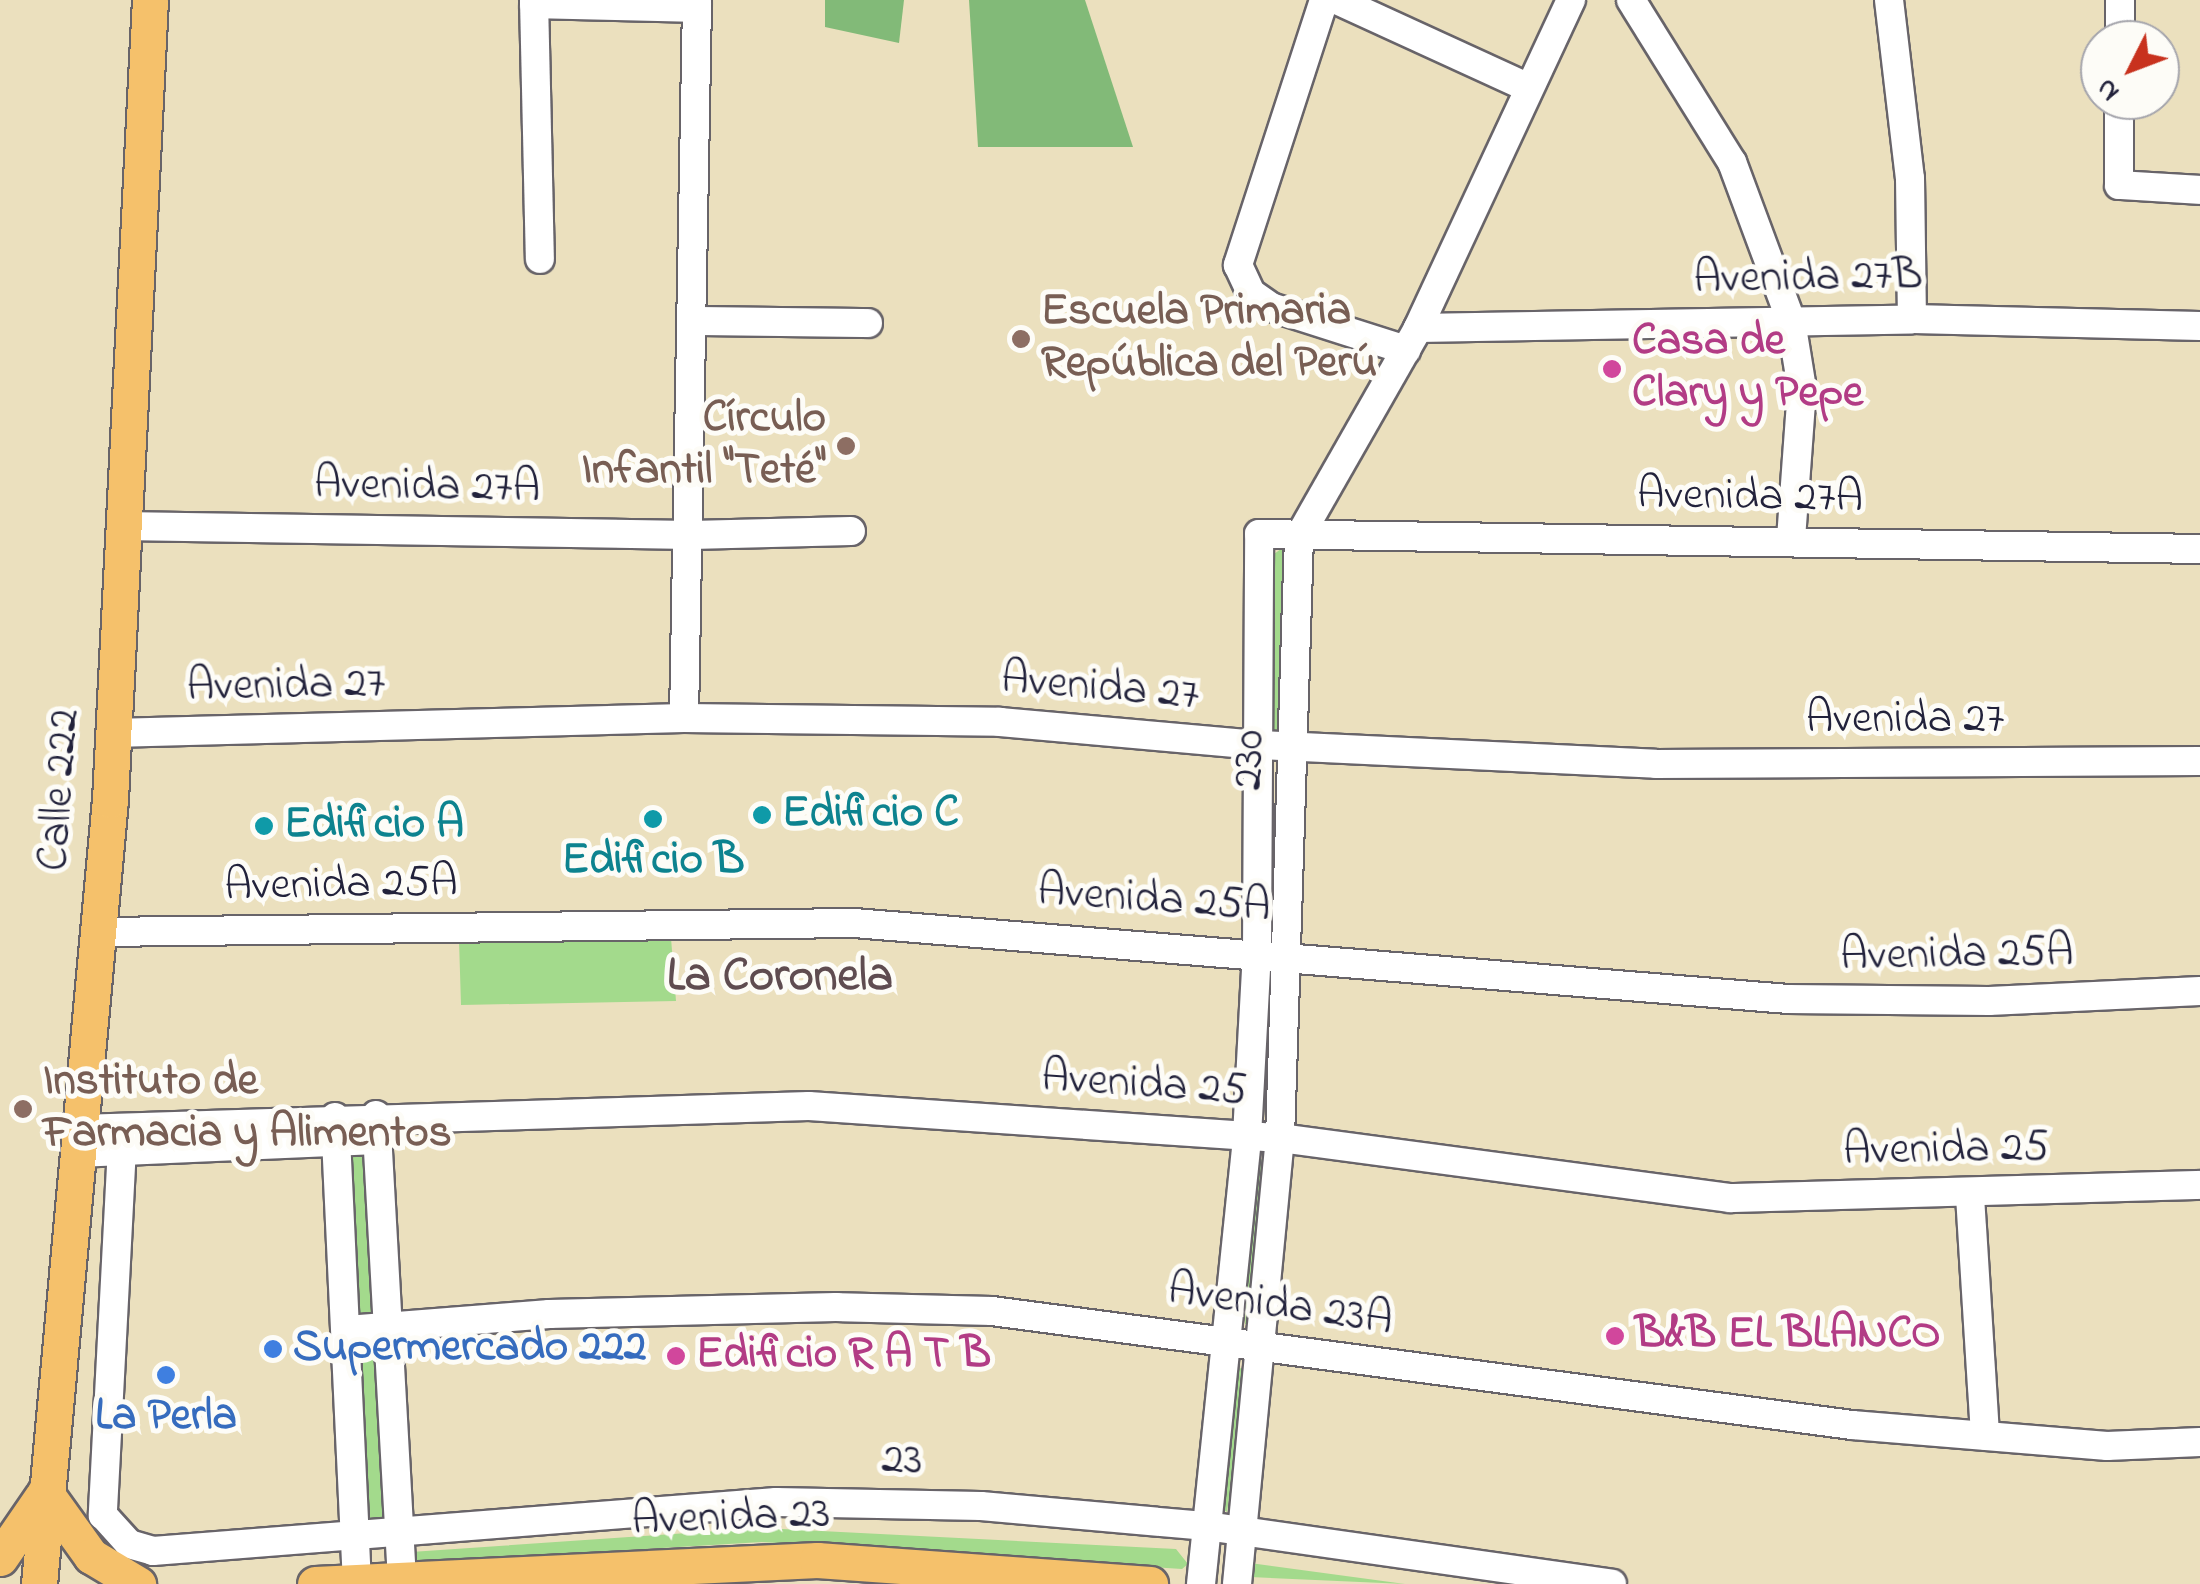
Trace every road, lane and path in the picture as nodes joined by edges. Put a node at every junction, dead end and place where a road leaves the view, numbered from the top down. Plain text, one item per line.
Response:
1 (150, 0) edge
2 (1324, 0) edge
3 (1337, 0) edge
4 (1571, 0) edge
5 (1631, 0) edge
6 (1889, 0) edge
7 (534, 2) edge
8 (697, 4) edge
9 (1529, 88) junction
10 (2119, 120) edge
11 (2200, 190) edge
12 (540, 259) dead end
13 (1912, 319) junction
14 (693, 321) junction
15 (868, 322) dead end
16 (1791, 322) junction
17 (2200, 326) edge
18 (1412, 339) junction
19 (121, 526) junction
20 (850, 531) dead end
21 (1259, 534) joint
22 (691, 535) junction
23 (1299, 537) junction
24 (1790, 540) junction
25 (2198, 550) edge
26 (684, 718) junction
27 (112, 733) junction
28 (1260, 745) junction
29 (1293, 746) junction
30 (2200, 761) edge
31 (99, 932) junction
32 (1257, 951) junction
33 (1290, 954) junction
34 (2200, 991) edge
35 (377, 1128) junction
36 (336, 1129) junction
37 (1247, 1136) junction
38 (1280, 1138) junction
39 (78, 1141) junction
40 (123, 1141) junction
41 (2200, 1185) edge
42 (1970, 1196) junction
43 (388, 1326) junction
44 (347, 1330) junction
45 (1228, 1342) junction
46 (1263, 1346) junction
47 (1985, 1436) junction
48 (2200, 1442) edge
49 (45, 1492) junction
50 (1207, 1526) junction
51 (399, 1531) junction
52 (1241, 1532) junction
53 (354, 1535) junction
54 (0, 1558) edge
55 (402, 1580) junction
56 (357, 1582) junction
57 (39, 1584) edge
58 (138, 1584) edge
59 (315, 1584) edge
60 (1150, 1584) edge
61 (1201, 1584) edge
62 (1237, 1584) edge
63 (1612, 1584) edge

1 - 19 main road, Calle 222
2 - 18 street, Avenida 27B
3 - 9 street
4 - 9 street, 230
5 - 16 street
6 - 13 street
7 - 8 street
7 - 12 street
8 - 14 street
9 - 18 street, 230
10 - 11 street
13 - 16 street, Avenida 27B
13 - 17 street, Avenida 27B
14 - 15 street
14 - 22 street
16 - 18 street, Avenida 27B
16 - 24 street
18 - 23 street, 230
19 - 22 street, Avenida 27A
19 - 27 main road, Calle 222
20 - 22 street, Avenida 27A
21 - 23 street, Avenida 27A
21 - 28 street, 230
22 - 26 street
23 - 24 street, Avenida 27A
23 - 29 street, 230
24 - 25 street, Avenida 27A
26 - 27 street, Avenida 27
26 - 28 street, Avenida 27
27 - 31 main road, Calle 222
28 - 29 street, Avenida 27
28 - 32 street, 230
29 - 30 street, Avenida 27
29 - 33 street, 230
31 - 32 street, Avenida 25A
31 - 39 main road, Calle 222
32 - 33 street, Avenida 25A
32 - 37 street, 230
33 - 34 street, Avenida 25A
33 - 38 street, 230
35 - 36 street, Avenida 25
35 - 37 street, Avenida 25
35 - 43 street
36 - 40 street, Avenida 25
36 - 44 street
37 - 38 street, Avenida 25
37 - 45 street, 230
38 - 42 street, Avenida 25
38 - 46 street, 230
39 - 40 street, Avenida 25
39 - 49 main road, Calle 222
40 - 53 street, 23
41 - 42 street, Avenida 25
42 - 47 street
43 - 44 street, Avenida 23A
43 - 45 street, Avenida 23A
43 - 51 street
44 - 53 street
45 - 46 street, Avenida 23A
45 - 50 street, 230
46 - 47 street, Avenida 23A
46 - 52 street, 230
47 - 48 street, Avenida 23A
49 - 54 main road
49 - 57 main road, Calle 222
49 - 58 main road
50 - 51 street, 23
50 - 52 street, 23
50 - 61 street, 230
51 - 53 street, 23
51 - 55 street
52 - 62 street, 230
52 - 63 street, 23
53 - 56 street
55 - 56 main road, Avenida 23
55 - 60 main road, Avenida 23
56 - 59 main road, Avenida 23

